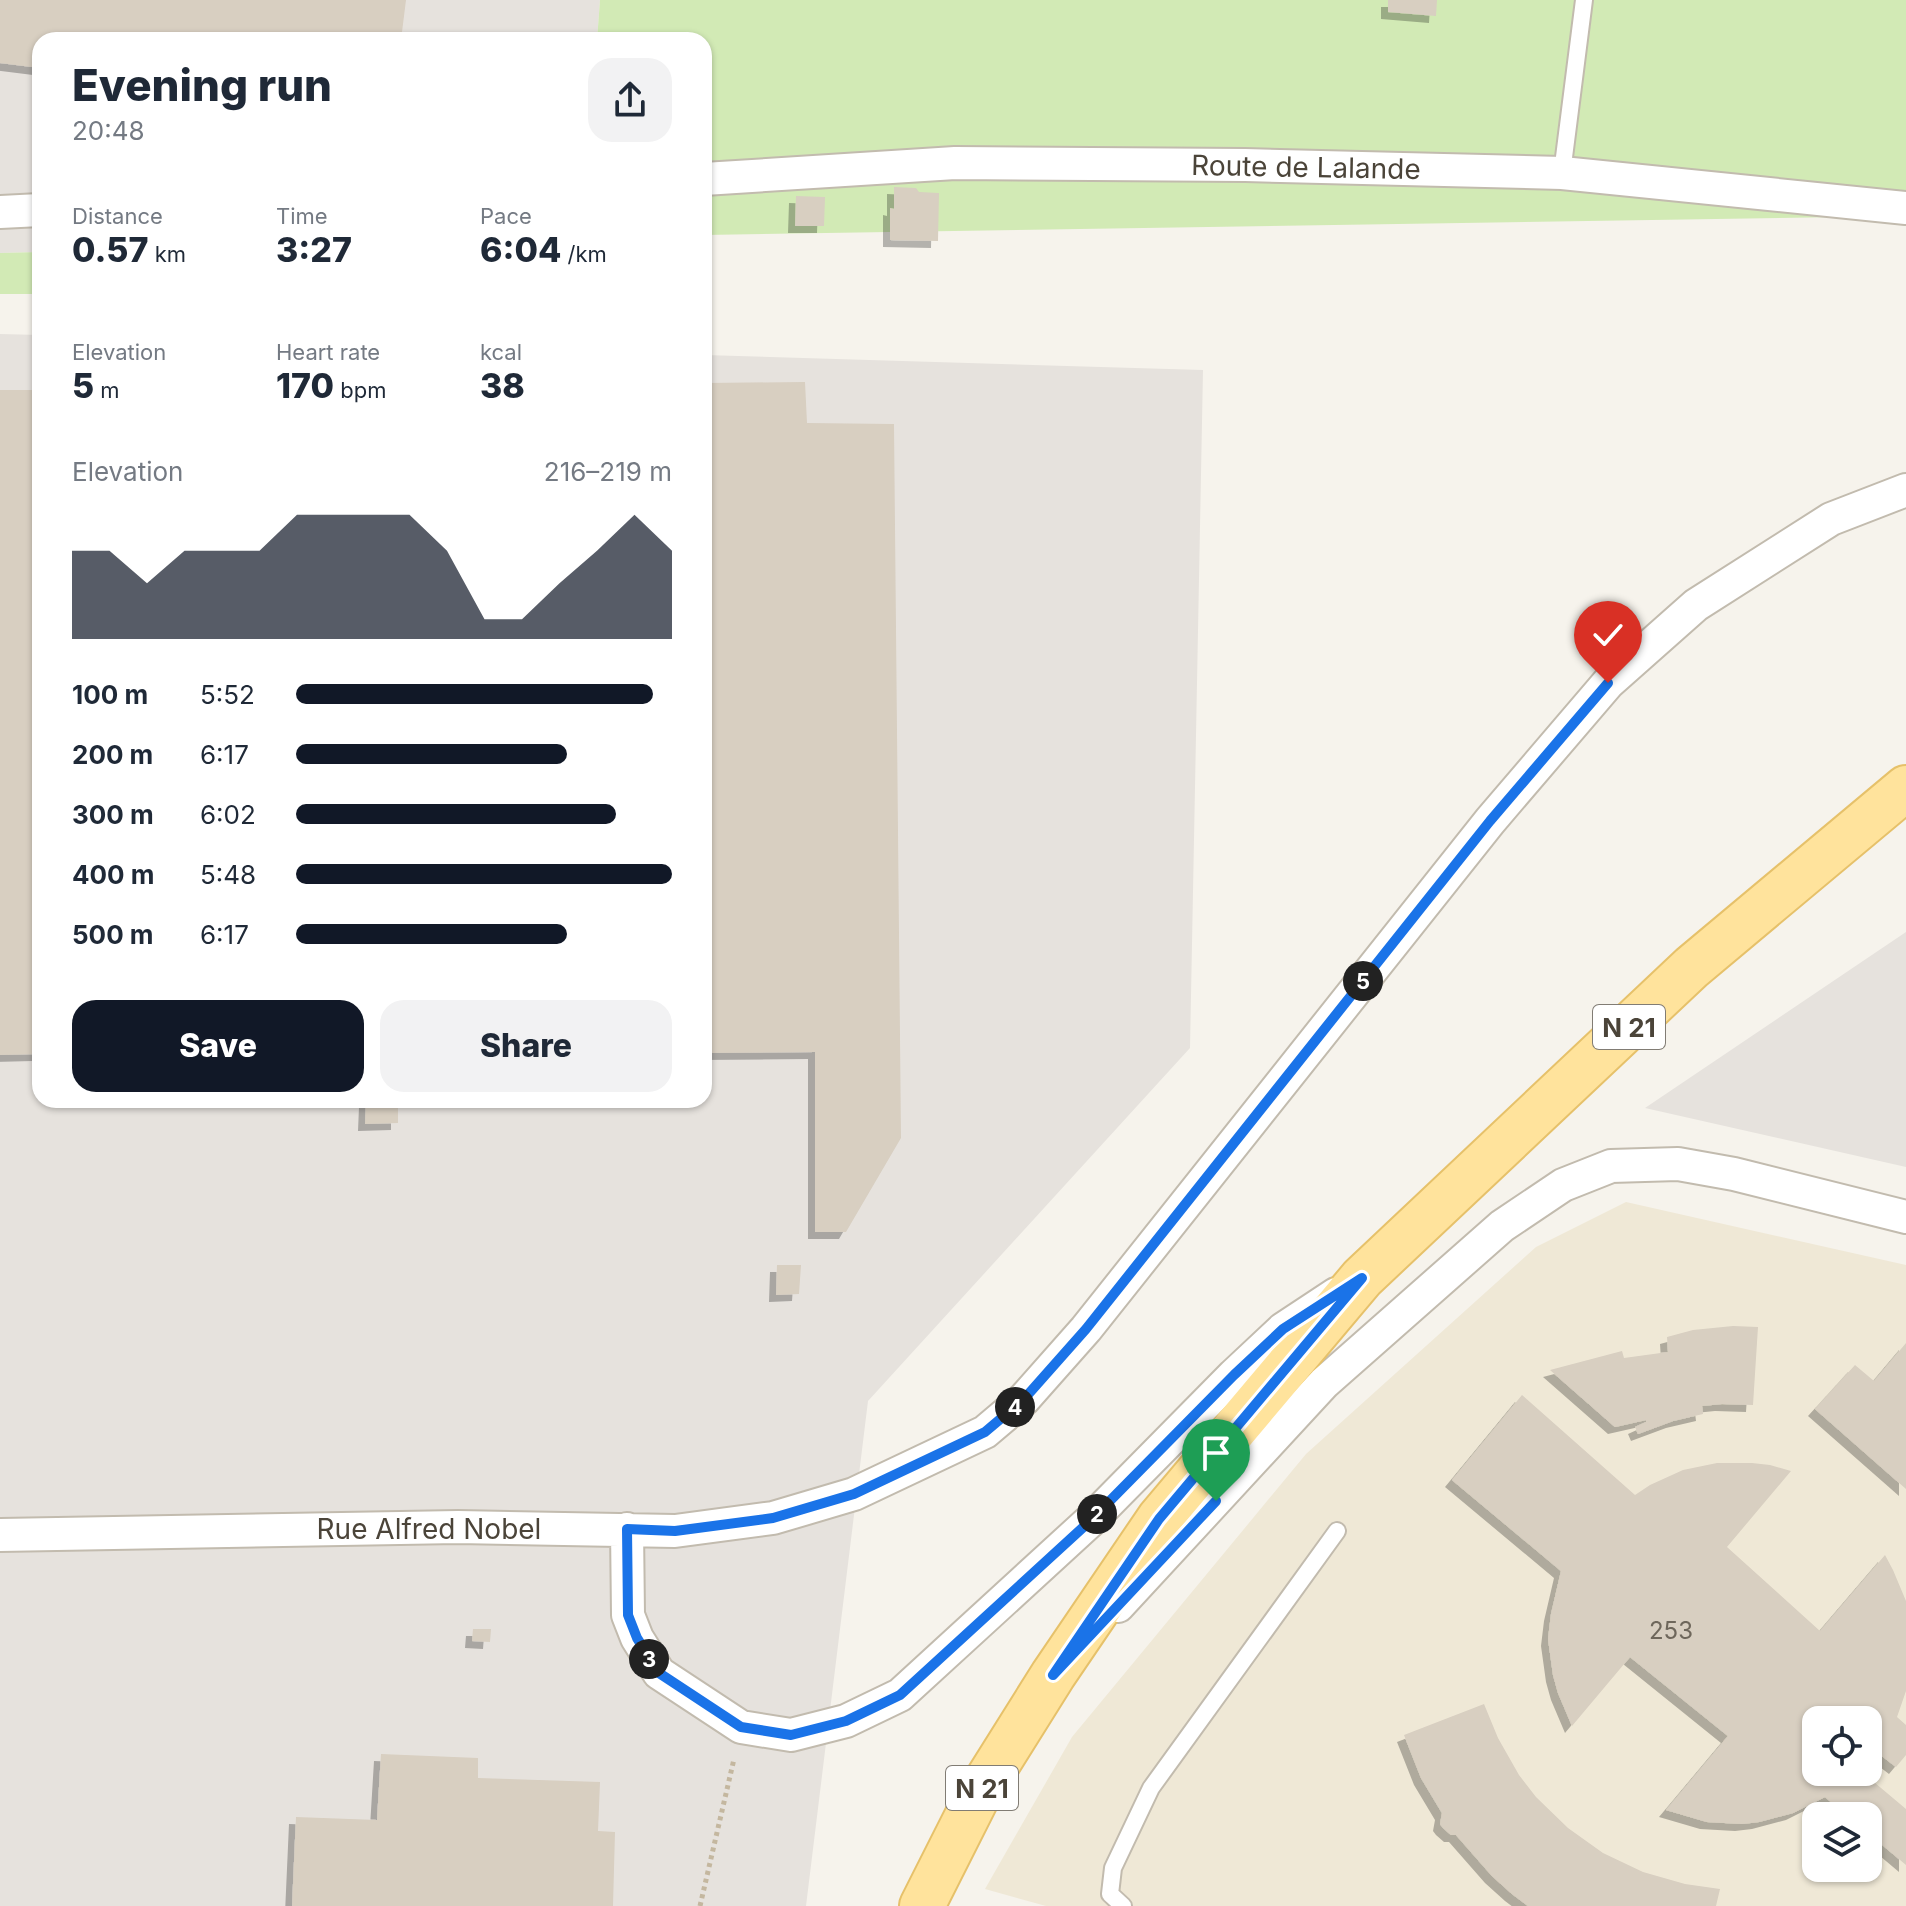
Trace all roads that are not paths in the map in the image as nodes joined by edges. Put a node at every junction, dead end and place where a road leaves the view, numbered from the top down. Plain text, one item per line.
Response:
1 (1584, 0) edge
2 (1562, 173) junction
3 (712, 178) edge
4 (1906, 208) edge
5 (32, 210) edge
6 (0, 212) edge
7 (1906, 490) edge
8 (1906, 788) edge
9 (1906, 1217) edge
10 (1362, 1278) junction
11 (627, 1529) junction
12 (1337, 1531) dead end
13 (0, 1535) edge
14 (1053, 1675) junction
15 (922, 1906) edge
16 (1123, 1906) edge

1 - 2 lane
2 - 3 street, Route de Lalande
2 - 4 street, Route de Lalande
5 - 6 street
7 - 11 street, Rue Alfred Nobel
8 - 10 main road, N 21
9 - 14 street
10 - 11 street
10 - 14 main road, N 21
11 - 13 street, Rue Alfred Nobel
12 - 16 lane
14 - 15 main road, N 21

